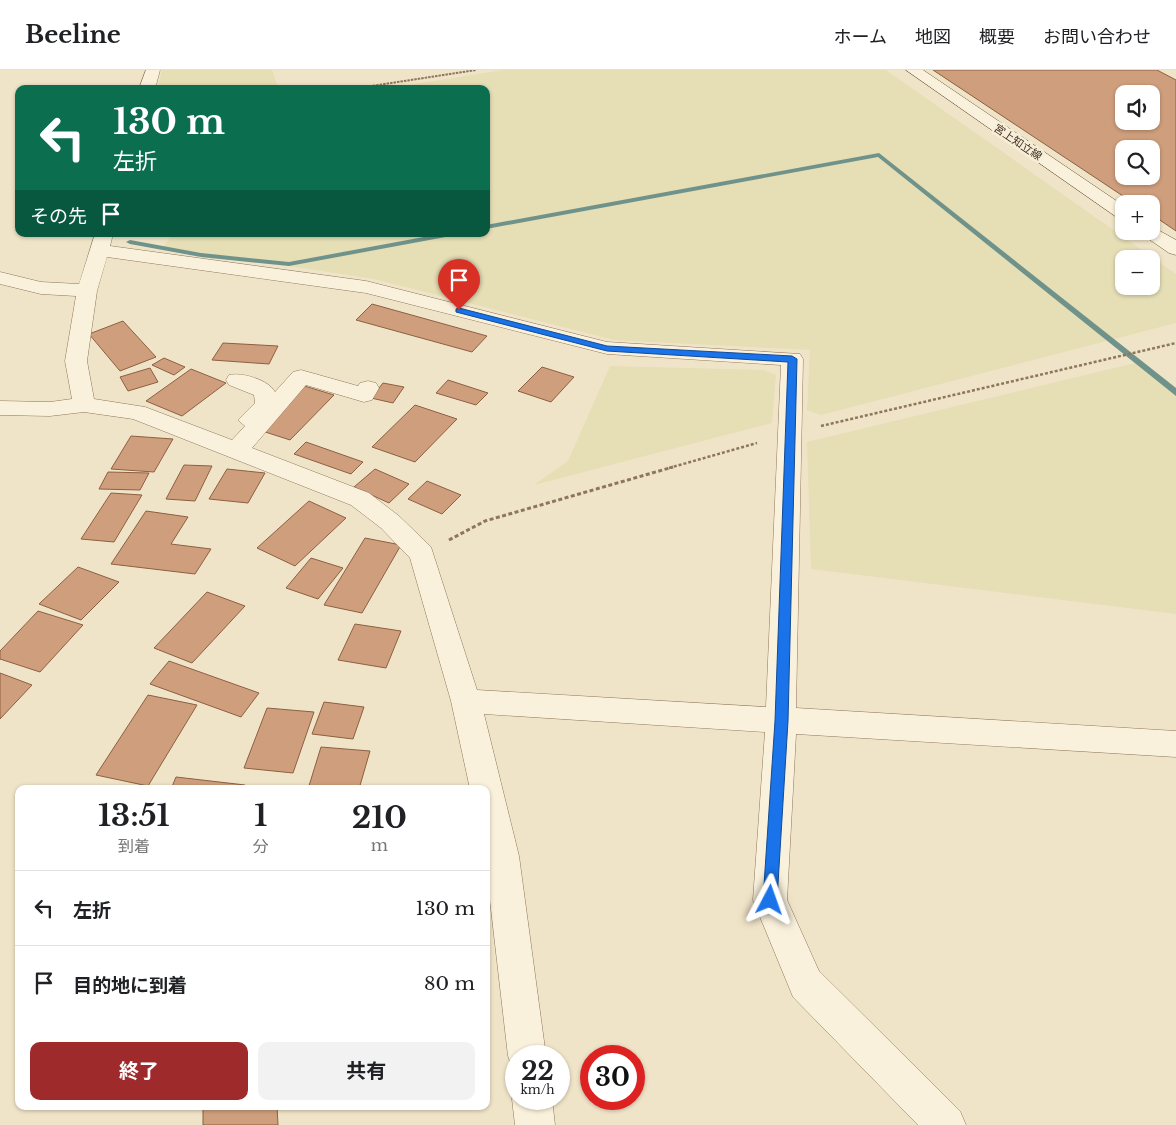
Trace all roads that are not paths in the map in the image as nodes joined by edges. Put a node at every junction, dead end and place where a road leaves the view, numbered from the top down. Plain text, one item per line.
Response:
1 (153, 70) edge
2 (913, 70) edge
3 (148, 85) edge
4 (1115, 208) edge
5 (1160, 238) edge
6 (101, 242) edge
7 (1176, 249) edge
8 (0, 278) edge
9 (87, 291) junction
10 (237, 380) dead end
11 (368, 388) dead end
12 (84, 406) junction
13 (0, 408) edge
14 (229, 448) junction
15 (466, 701) junction
16 (781, 721) junction
17 (1176, 744) edge
18 (486, 785) edge
19 (490, 804) edge
20 (526, 1045) edge
21 (534, 1110) edge
22 (536, 1125) edge
23 (946, 1125) edge

1 - 3 street
2 - 4 street, 宮上知立線
5 - 7 street
6 - 9 street
6 - 16 street
8 - 9 street
9 - 12 street
10 - 14 street
11 - 14 street
12 - 13 street
12 - 14 street
14 - 15 street
15 - 16 street
15 - 18 street
16 - 17 street
16 - 23 street
19 - 20 street
21 - 22 street

